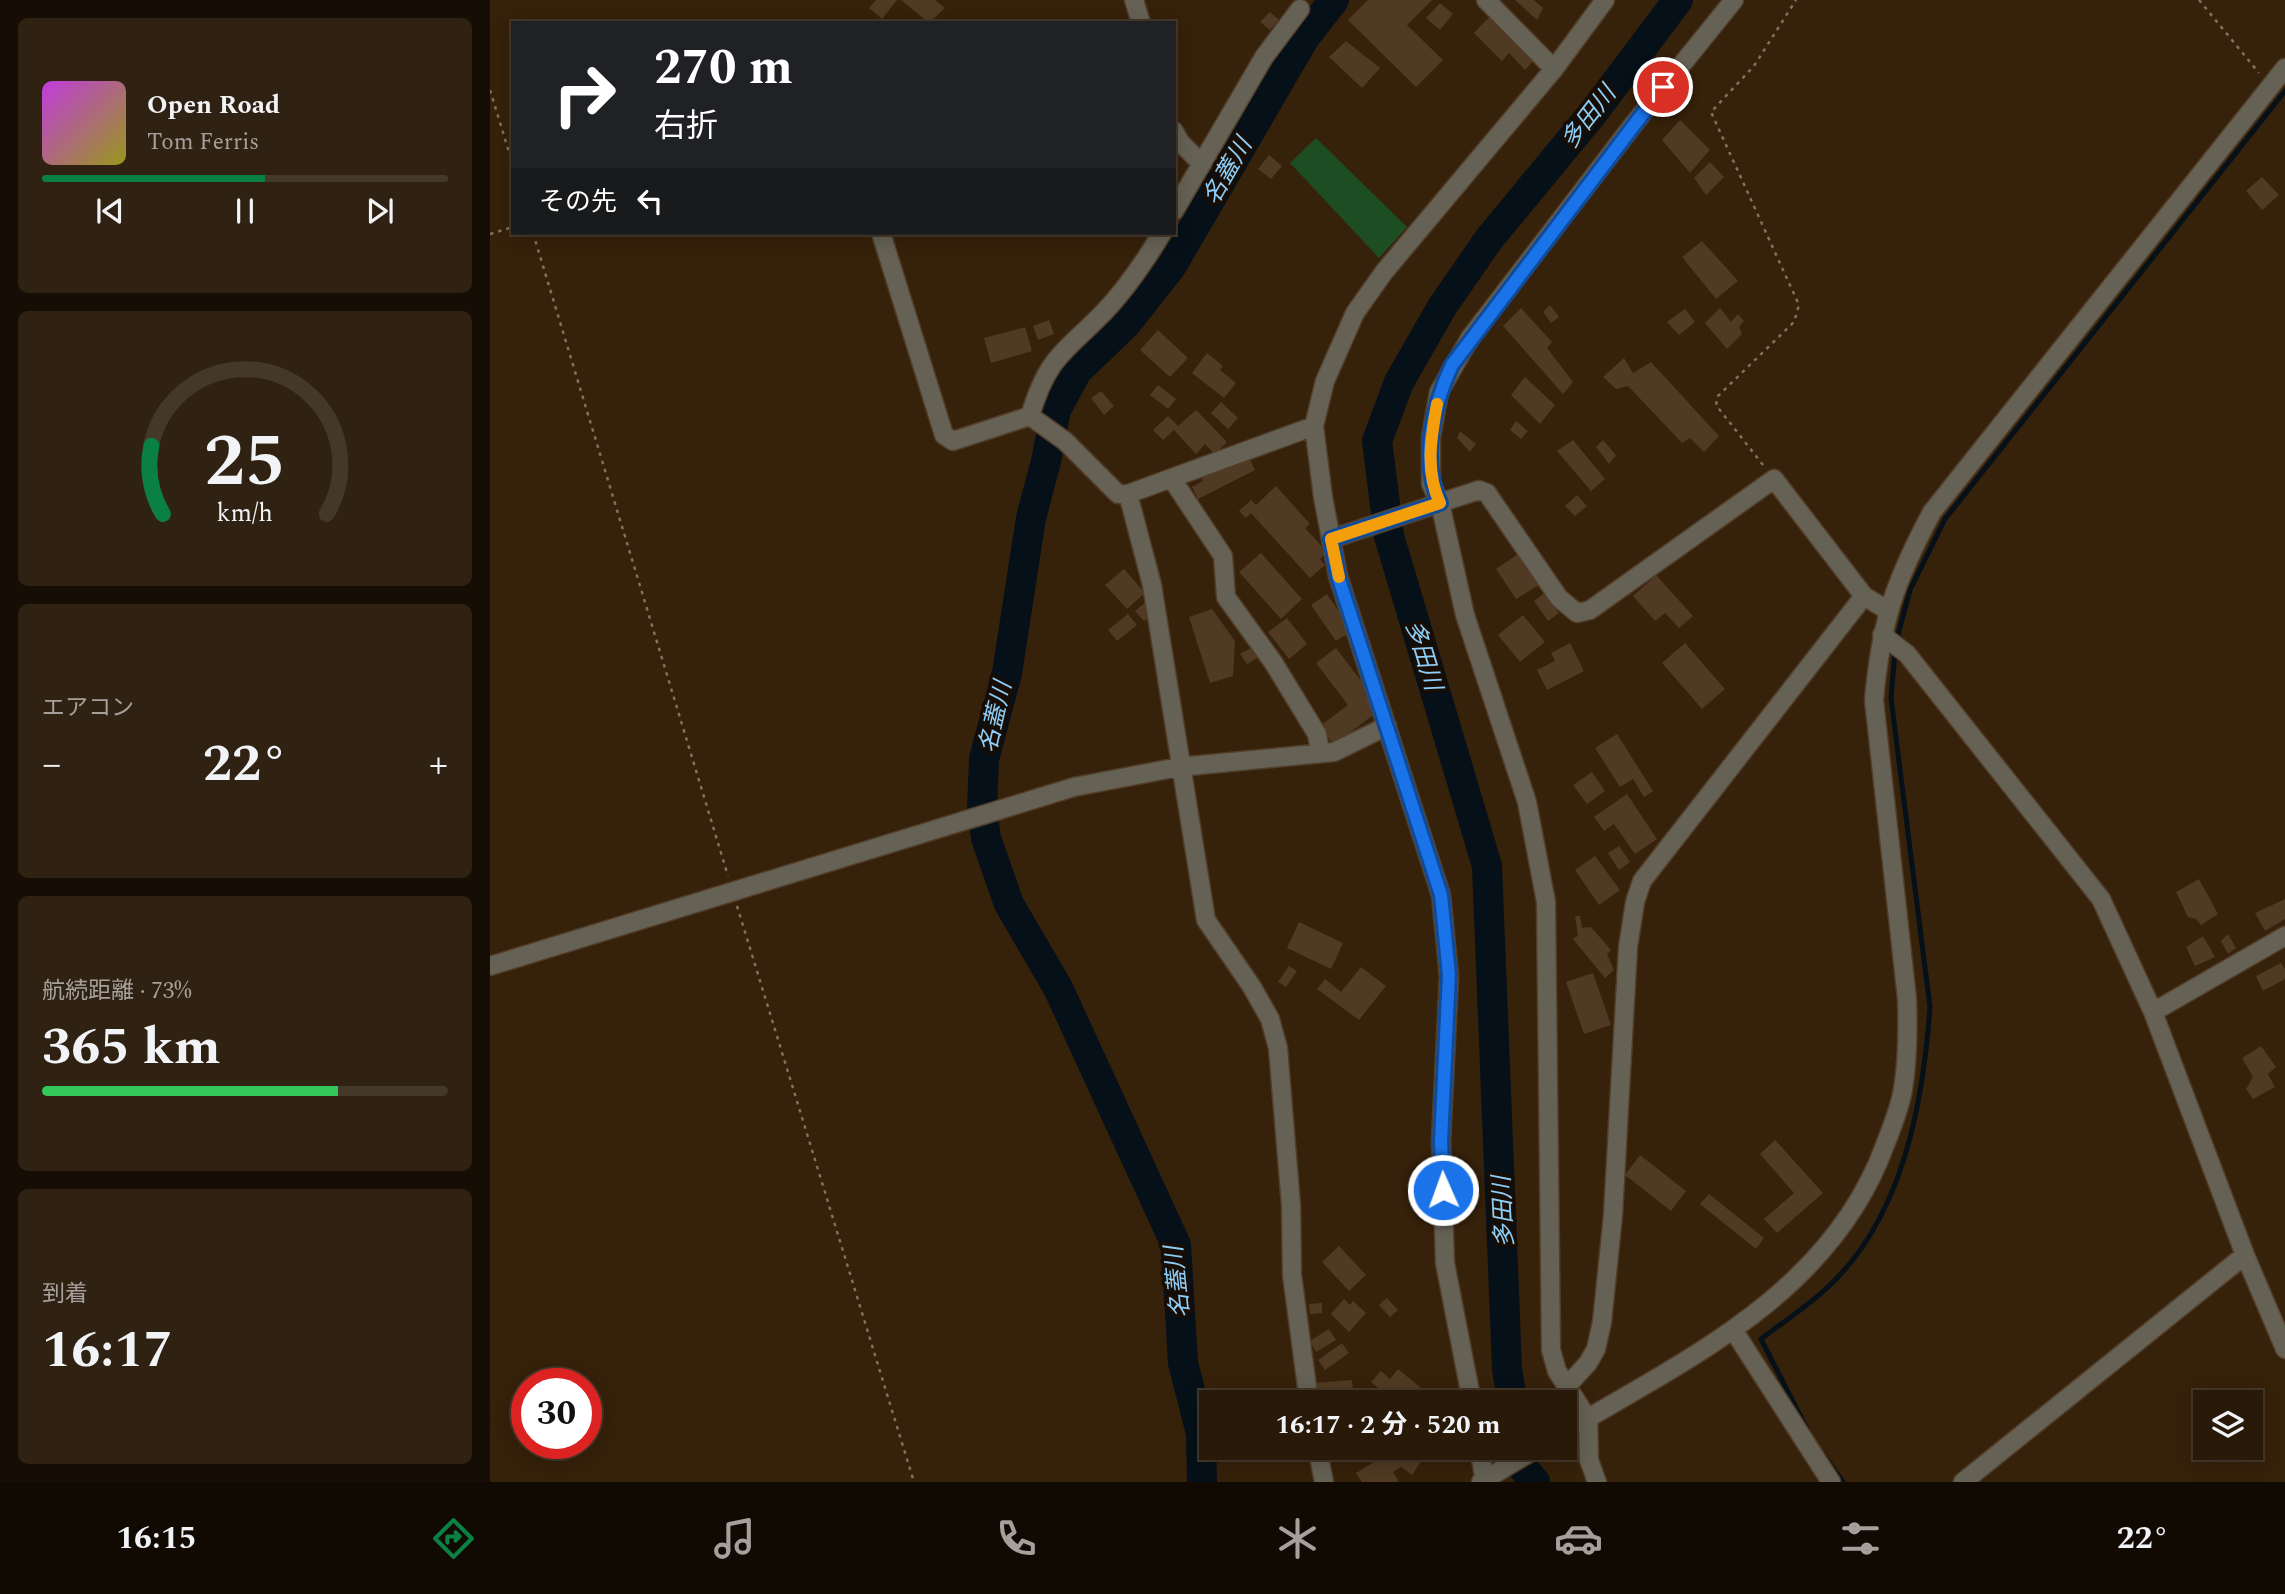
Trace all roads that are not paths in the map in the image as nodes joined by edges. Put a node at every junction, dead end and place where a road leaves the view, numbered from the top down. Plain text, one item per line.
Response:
1 (1134, 0) edge
2 (1486, 0) edge
3 (1605, 0) edge
4 (1734, 0) edge
5 (1300, 9) dead end
6 (1140, 21) edge
7 (2285, 68) edge
8 (1554, 69) junction
9 (1176, 135) edge
10 (1202, 164) junction
11 (1176, 208) edge
12 (882, 235) edge
13 (1161, 235) edge
14 (1034, 419) junction
15 (1314, 426) junction
16 (1172, 479) junction
17 (1128, 494) junction
18 (1436, 504) junction
19 (1336, 538) junction
20 (1864, 596) junction
21 (1887, 610) junction
22 (1890, 642) junction
23 (1387, 726) junction
24 (1320, 751) junction
25 (1179, 768) junction
26 (2285, 936) edge
27 (490, 966) edge
28 (2153, 1012) junction
29 (2245, 1255) junction
30 (1734, 1331) junction
31 (2285, 1349) edge
32 (1567, 1386) junction
33 (1307, 1390) edge
34 (1470, 1390) edge
35 (1568, 1390) edge
36 (1577, 1425) edge
37 (1577, 1429) edge
38 (1320, 1460) edge
39 (1482, 1460) edge
40 (1518, 1460) edge
41 (1486, 1480) edge
42 (1324, 1482) edge
43 (1597, 1482) edge
44 (1831, 1482) edge
45 (1963, 1482) edge

1 - 6 street
2 - 8 street
3 - 8 street
4 - 18 street
5 - 10 street
7 - 21 street
8 - 15 street
9 - 10 street
10 - 11 street
12 - 14 street
13 - 14 street
14 - 17 street
15 - 16 street
15 - 19 street
16 - 17 street
16 - 24 street
17 - 25 street
18 - 19 street
18 - 20 street
18 - 32 street
19 - 23 street
20 - 21 street
20 - 32 street
21 - 22 street
22 - 28 street
22 - 30 street
23 - 24 street
23 - 34 street
24 - 25 street
25 - 27 street
25 - 33 street
26 - 28 street
28 - 29 street
29 - 31 street
29 - 45 street
30 - 36 street
30 - 44 street
32 - 35 street
37 - 43 street
38 - 42 street
39 - 41 street
40 - 41 street

